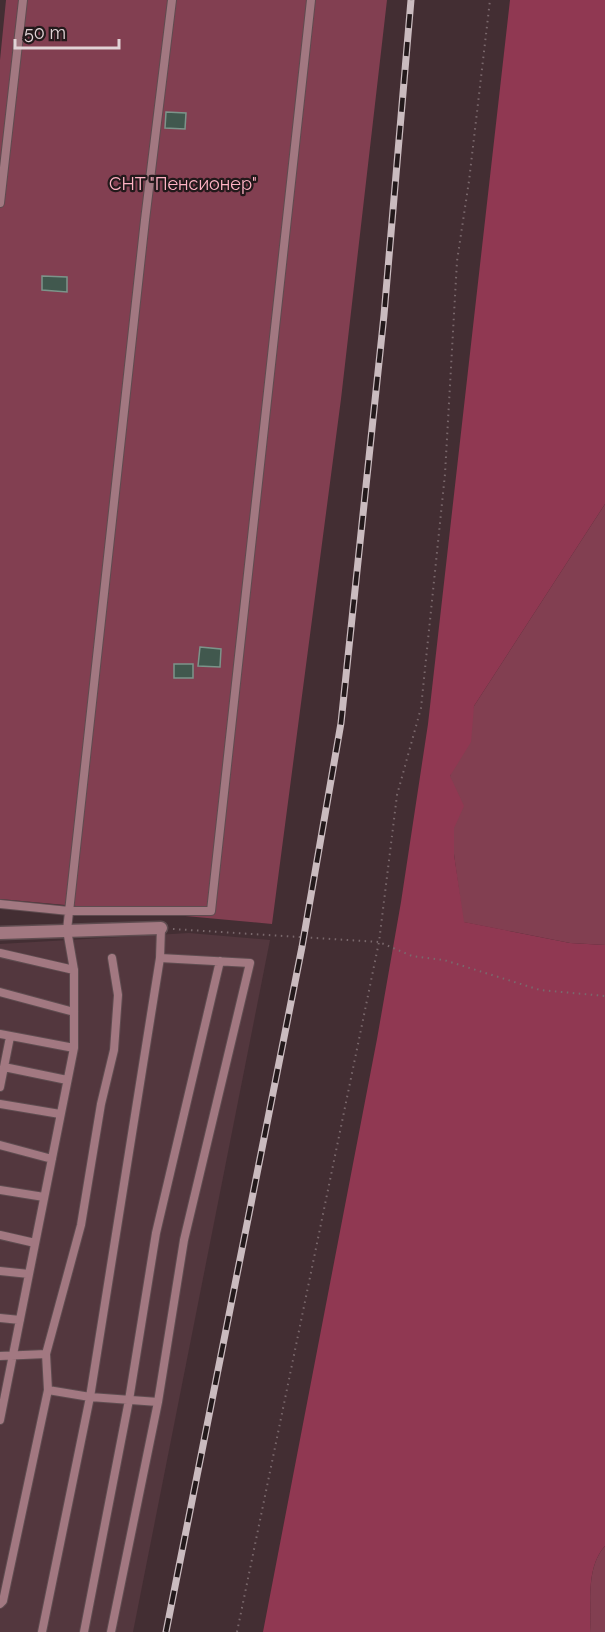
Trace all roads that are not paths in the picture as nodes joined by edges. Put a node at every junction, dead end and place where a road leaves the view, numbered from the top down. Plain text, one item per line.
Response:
1 (23, 0) edge
2 (172, 0) edge
3 (311, 0) edge
4 (0, 202) edge
5 (0, 904) edge
6 (69, 910) junction
7 (161, 928) joint
8 (67, 930) junction
9 (0, 933) edge
10 (0, 952) edge
11 (112, 958) dead end
12 (160, 958) junction
13 (220, 961) junction
14 (74, 970) junction
15 (0, 992) edge
16 (74, 1011) junction
17 (0, 1034) edge
18 (10, 1036) junction
19 (74, 1048) junction
20 (4, 1067) junction
21 (68, 1080) junction
22 (0, 1087) edge
23 (0, 1104) edge
24 (60, 1114) junction
25 (0, 1145) edge
26 (52, 1159) junction
27 (0, 1190) edge
28 (44, 1197) junction
29 (0, 1235) edge
30 (35, 1243) junction
31 (0, 1271) edge
32 (29, 1274) junction
33 (0, 1318) edge
34 (20, 1320) junction
35 (46, 1354) junction
36 (0, 1356) edge
37 (13, 1356) junction
38 (48, 1390) junction
39 (90, 1397) junction
40 (129, 1400) junction
41 (158, 1402) junction
42 (2, 1403) edge
43 (0, 1420) edge
44 (0, 1604) edge
45 (42, 1632) edge
46 (84, 1632) edge
47 (111, 1632) edge

1 - 4 lane
2 - 6 lane
3 - 6 lane
5 - 6 lane
6 - 8 lane
7 - 8 street
7 - 12 lane
8 - 9 street
8 - 14 lane
10 - 14 lane
11 - 35 lane
12 - 13 lane
12 - 39 lane
13 - 40 lane
13 - 41 lane
14 - 16 lane
15 - 16 lane
16 - 19 lane
17 - 18 lane
18 - 19 lane
18 - 20 lane
19 - 21 lane
20 - 21 lane
20 - 22 lane
21 - 24 lane
23 - 24 lane
24 - 26 lane
25 - 26 lane
26 - 28 lane
27 - 28 lane
28 - 30 lane
29 - 30 lane
30 - 32 lane
31 - 32 lane
32 - 34 lane
33 - 34 lane
34 - 37 lane
35 - 37 lane
35 - 38 lane
36 - 37 lane
37 - 42 lane
38 - 39 lane
38 - 44 lane
39 - 40 lane
39 - 45 lane
40 - 41 lane
40 - 46 lane
41 - 47 lane
42 - 43 lane

